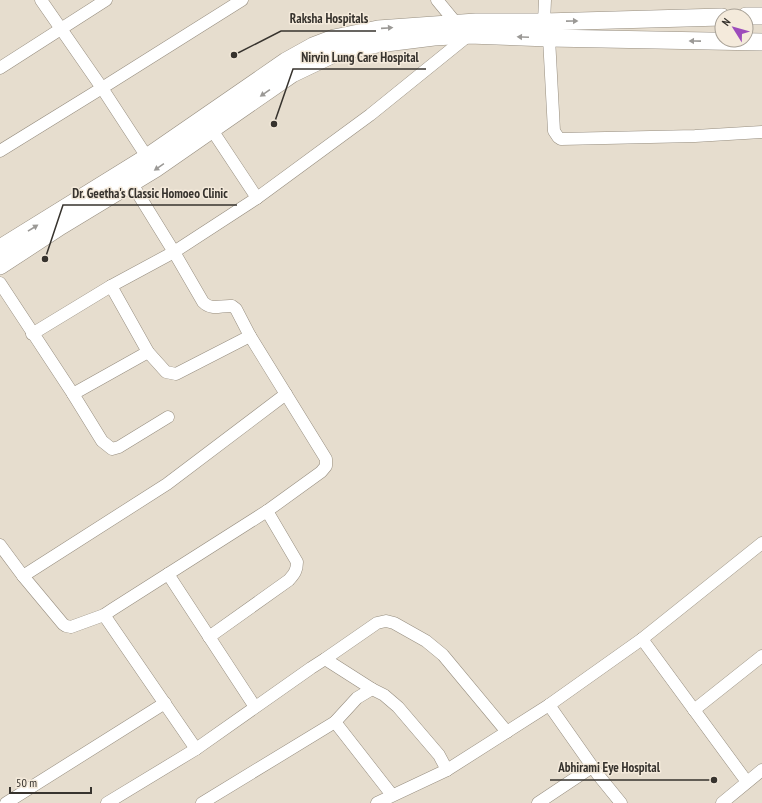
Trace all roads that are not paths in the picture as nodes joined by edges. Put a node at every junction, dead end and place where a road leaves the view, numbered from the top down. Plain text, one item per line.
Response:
1 (41, 0) edge
2 (106, 0) edge
3 (242, 0) edge
4 (437, 0) edge
5 (545, 0) edge
6 (714, 17) edge
7 (544, 22) junction
8 (456, 23) junction
9 (60, 29) junction
10 (469, 35) junction
11 (549, 38) junction
12 (762, 42) edge
13 (0, 68) edge
14 (102, 88) junction
15 (207, 124) junction
16 (762, 132) edge
17 (0, 151) edge
18 (147, 157) junction
19 (132, 184) junction
20 (257, 198) junction
21 (0, 248) edge
22 (174, 252) junction
23 (0, 266) edge
24 (0, 283) edge
25 (110, 286) junction
26 (32, 334) junction
27 (250, 336) junction
28 (148, 352) junction
29 (73, 394) junction
30 (286, 394) junction
31 (168, 417) dead end
32 (267, 511) junction
33 (762, 543) edge
34 (0, 544) edge
35 (168, 574) junction
36 (23, 576) junction
37 (104, 614) junction
38 (210, 638) junction
39 (642, 639) junction
40 (762, 656) edge
41 (325, 659) junction
42 (372, 689) junction
43 (165, 703) junction
44 (549, 705) junction
45 (256, 707) junction
46 (694, 710) junction
47 (335, 722) junction
48 (506, 732) junction
49 (196, 749) junction
50 (592, 767) junction
51 (447, 770) junction
52 (762, 770) edge
53 (747, 782) junction
54 (392, 795) junction
55 (6, 803) edge
56 (107, 803) edge
57 (202, 803) edge
58 (376, 803) edge
59 (538, 803) edge
60 (621, 803) edge
61 (722, 803) edge

1 - 9 street
2 - 9 street
3 - 14 street
4 - 8 street
5 - 7 street
7 -> 6 main road
7 - 8 main road
15 -> 8 main road
9 - 13 street
9 - 14 street
11 -> 10 main road
10 -> 15 main road
10 - 20 street
12 -> 11 main road
11 - 16 street
14 - 17 street
14 - 18 street
15 - 18 main road
15 -> 19 main road
15 - 20 street
21 -> 18 main road
19 - 22 street
19 - 23 main road
20 - 22 street
22 - 25 street
22 - 27 street
24 - 26 street
25 - 26 street
25 - 28 street
26 - 29 street
27 - 28 street
27 - 30 street
28 - 29 street
29 - 31 street
30 - 32 street
30 - 36 street
32 - 35 street
32 - 38 street
33 - 39 street
34 - 36 street
35 - 37 street
35 - 38 street
36 - 37 street
37 - 43 street
38 - 45 street
39 - 44 street
39 - 46 street
40 - 46 street
41 - 42 street
41 - 45 street
41 - 48 street
42 - 47 street
42 - 51 street
43 - 49 street
43 - 55 street
44 - 48 street
44 - 50 street
45 - 49 street
46 - 53 street
47 - 54 street
47 - 57 street
48 - 51 street
49 - 56 street
50 - 59 street
50 - 60 street
51 - 54 street
52 - 53 street
53 - 61 street
54 - 58 street

